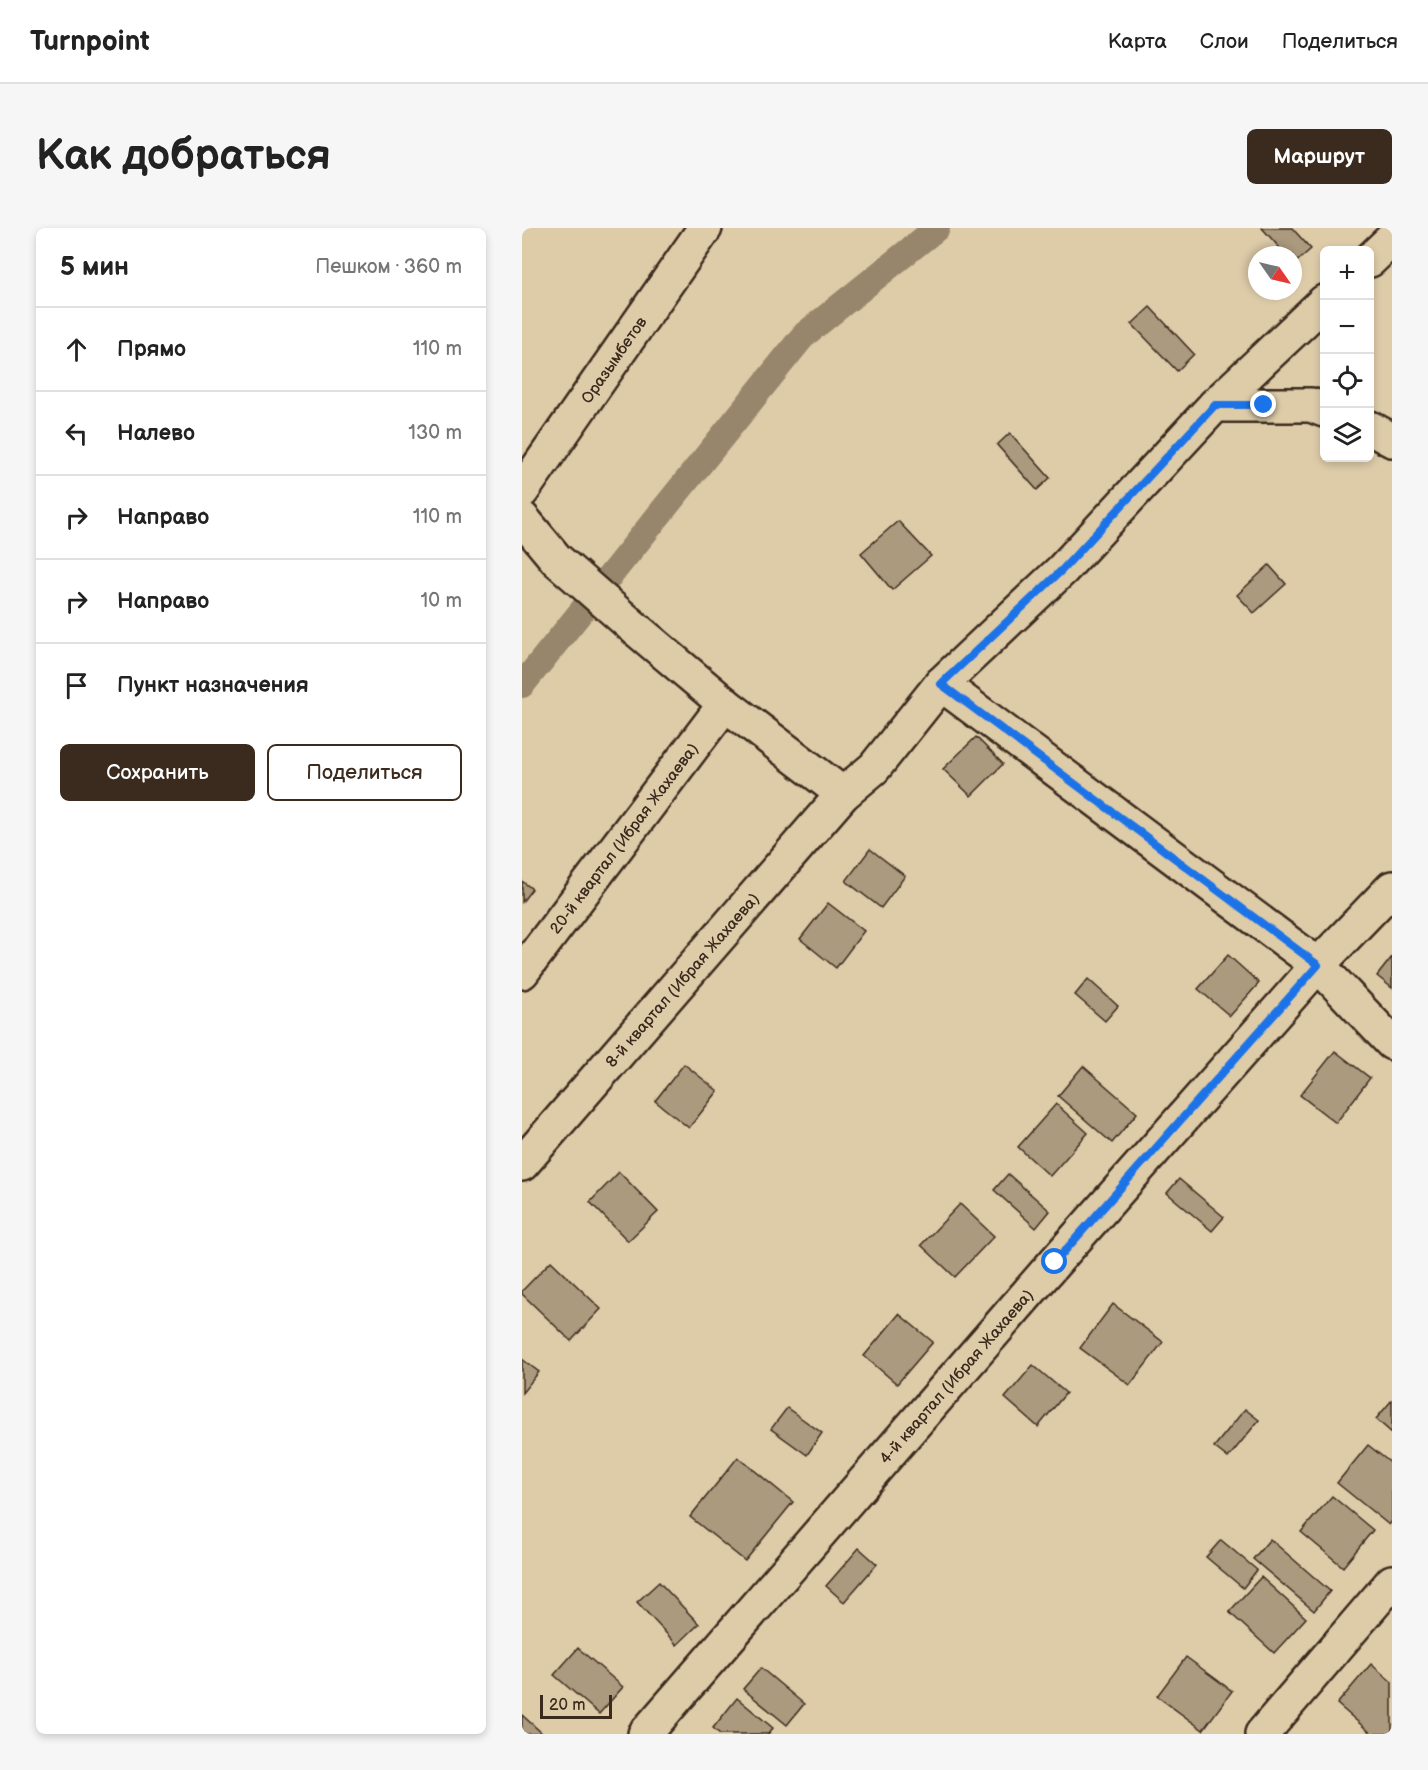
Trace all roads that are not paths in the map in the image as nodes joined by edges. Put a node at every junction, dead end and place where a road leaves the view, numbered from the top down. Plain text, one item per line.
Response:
1 (705, 228) edge
2 (1392, 239) edge
3 (1374, 256) edge
4 (1320, 306) edge
5 (1215, 405) junction
6 (1320, 408) edge
7 (1374, 430) edge
8 (1392, 440) edge
9 (522, 491) edge
10 (522, 518) edge
11 (941, 684) junction
12 (725, 704) junction
13 (843, 794) junction
14 (1392, 888) edge
15 (1318, 965) junction
16 (522, 972) edge
17 (1392, 1043) edge
18 (522, 1164) edge
19 (1392, 1582) edge
20 (645, 1734) edge
21 (1262, 1734) edge

1 - 9 street, Оразымбетов
2 - 3 street
4 - 5 street, 8-й квартал (Ибрая Жахаева)
5 - 6 street
5 - 11 street, 8-й квартал (Ибрая Жахаева)
7 - 8 street
10 - 12 street
11 - 13 street, 8-й квартал (Ибрая Жахаева)
11 - 15 street
12 - 13 street
12 - 16 street, 20-й квартал (Ибрая Жахаева)
13 - 18 street, 8-й квартал (Ибрая Жахаева)
14 - 15 street, 4-й квартал (Ибрая Жахаева)
15 - 17 street
15 - 20 street, 4-й квартал (Ибрая Жахаева)
19 - 21 street

